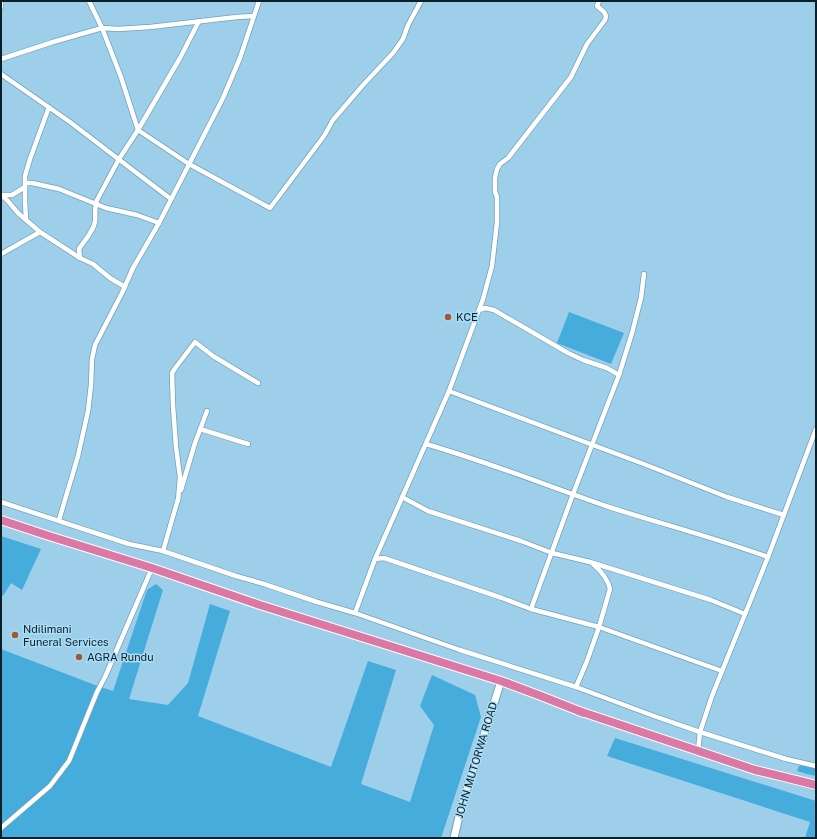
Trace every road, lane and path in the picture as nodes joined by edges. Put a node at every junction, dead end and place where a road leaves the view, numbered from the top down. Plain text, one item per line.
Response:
1 (1, 1) edge
2 (89, 1) edge
3 (259, 1) edge
4 (421, 1) edge
5 (599, 1) edge
6 (1, 7) edge
7 (254, 16) junction
8 (199, 21) junction
9 (102, 28) junction
10 (1, 59) edge
11 (1, 74) edge
12 (49, 107) junction
13 (138, 130) junction
14 (119, 159) junction
15 (189, 164) junction
16 (25, 185) junction
17 (1, 195) edge
18 (171, 199) junction
19 (96, 203) junction
20 (26, 219) junction
21 (159, 223) junction
22 (40, 232) junction
23 (1, 254) edge
24 (80, 258) junction
25 (644, 274) dead end
26 (124, 287) junction
27 (479, 310) junction
28 (619, 375) junction
29 (258, 383) dead end
30 (449, 391) junction
31 (207, 411) dead end
32 (200, 429) junction
33 (816, 429) edge
34 (248, 444) dead end
35 (426, 444) junction
36 (592, 445) junction
37 (573, 494) junction
38 (402, 497) junction
39 (178, 501) junction
40 (1, 502) edge
41 (784, 514) junction
42 (1, 520) edge
43 (58, 520) junction
44 (163, 551) junction
45 (552, 553) junction
46 (768, 557) junction
47 (375, 559) junction
48 (590, 562) junction
49 (152, 568) junction
50 (531, 609) junction
51 (355, 613) junction
52 (745, 614) junction
53 (599, 627) junction
54 (722, 671) junction
55 (500, 684) junction
56 (576, 687) junction
57 (700, 732) junction
58 (698, 751) junction
59 (816, 766) edge
60 (816, 785) edge
61 (1, 828) edge
62 (454, 838) edge

1 - 6 street
2 - 9 street
3 - 7 street
4 - 15 street
5 - 27 street
7 - 8 street
7 - 15 street
8 - 9 street
8 - 13 street
9 - 10 street
9 - 13 street
11 - 12 street
12 - 14 street
12 - 16 street
13 - 14 street
13 - 15 street
14 - 18 street
14 - 19 street
15 - 18 street
16 - 17 street
16 - 19 street
16 - 20 street
17 - 20 street
18 - 21 street
19 - 21 street
19 - 24 street
20 - 22 street
21 - 26 street
22 - 23 street
22 - 24 street
24 - 26 street
25 - 28 street
26 - 43 street
27 - 28 street
27 - 30 street
28 - 36 street
29 - 39 street
30 - 35 street
30 - 36 street
31 - 32 street
32 - 34 street
32 - 39 street
33 - 41 street
35 - 37 street
35 - 38 street
36 - 37 street
36 - 41 street
37 - 45 street
37 - 46 street
38 - 45 street
38 - 47 street
39 - 44 street
40 - 43 street
41 - 46 street
42 - 49 highway
43 - 44 street
44 - 51 street
45 - 48 street
45 - 50 street
46 - 52 street
47 - 50 street
47 - 51 street
48 - 52 street
48 - 53 street
49 - 55 highway
49 - 61 street
50 - 53 street
51 - 56 street
52 - 54 street
53 - 54 street
53 - 56 street
54 - 57 street
55 - 58 highway
55 - 62 street, JOHN MUTORWA ROAD
56 - 57 street
57 - 58 street
57 - 59 street
58 - 60 highway

